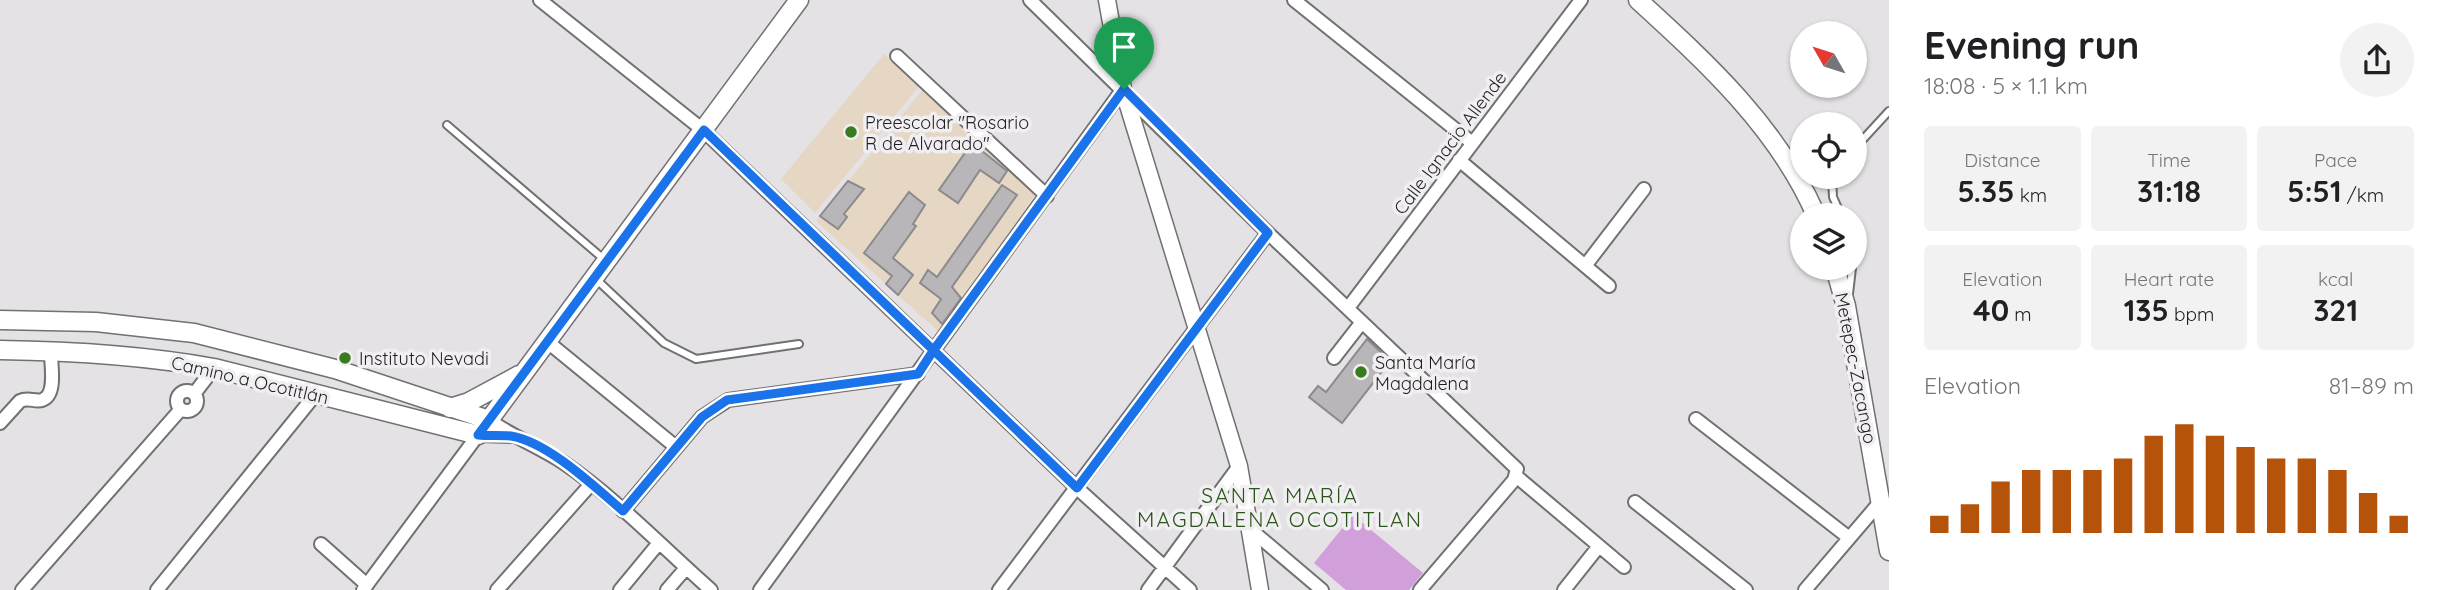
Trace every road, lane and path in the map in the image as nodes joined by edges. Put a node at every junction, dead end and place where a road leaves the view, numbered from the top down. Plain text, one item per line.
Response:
1 (540, 0) edge
2 (799, 0) edge
3 (1030, 0) edge
4 (1107, 0) edge
5 (1294, 0) edge
6 (1581, 0) edge
7 (1638, 0) edge
8 (897, 56) dead end
9 (1124, 89) junction
10 (1889, 111) edge
11 (447, 125) dead end
12 (704, 130) junction
13 (1867, 135) edge
14 (1471, 142) junction
15 (1459, 160) junction
16 (1644, 190) dead end
17 (1047, 196) junction
18 (1810, 203) edge
19 (1268, 233) junction
20 (608, 262) junction
21 (1585, 266) junction
22 (596, 278) junction
23 (1838, 280) edge
24 (1850, 280) edge
25 (1609, 286) dead end
26 (1846, 306) junction
27 (1348, 308) junction
28 (0, 320) edge
29 (1362, 322) junction
30 (1198, 328) junction
31 (549, 343) junction
32 (799, 344) dead end
33 (0, 350) edge
34 (51, 351) junction
35 (933, 351) junction
36 (1334, 358) dead end
37 (214, 368) junction
38 (528, 370) junction
39 (918, 374) junction
40 (316, 395) junction
41 (450, 408) junction
42 (1696, 419) dead end
43 (489, 420) junction
44 (0, 423) edge
45 (478, 435) junction
46 (512, 436) junction
47 (676, 447) junction
48 (1238, 466) junction
49 (1515, 478) junction
50 (591, 484) junction
51 (1077, 488) junction
52 (1881, 501) junction
53 (1635, 502) dead end
54 (623, 511) junction
55 (1250, 530) junction
56 (1848, 537) junction
57 (321, 544) dead end
58 (658, 544) junction
59 (1599, 546) junction
60 (1889, 551) edge
61 (1624, 566) dead end
62 (686, 568) junction
63 (1164, 568) junction
64 (365, 588) edge
65 (22, 590) edge
66 (158, 590) edge
67 (497, 590) edge
68 (620, 590) edge
69 (667, 590) edge
70 (712, 590) edge
71 (760, 590) edge
72 (999, 590) edge
73 (1148, 590) edge
74 (1190, 590) edge
75 (1260, 590) edge
76 (1322, 590) edge
77 (1420, 590) edge
78 (1564, 590) edge
79 (1746, 590) edge
80 (1805, 590) edge

1 - 12 street
2 - 12 main road
3 - 9 street
4 - 9 street
5 - 14 street
6 - 14 street, Calle Ignacio Allende
7 - 18 main road
8 - 17 street
9 - 17 street
9 - 19 street
9 - 30 street
10 - 13 lane
11 - 20 lane
12 - 20 main road
12 - 35 street
14 - 15 street, Calle Ignacio Allende
15 - 21 street
15 - 27 street, Calle Ignacio Allende
16 - 21 street
17 - 35 street
19 - 27 street
19 - 30 street
20 - 22 main road
21 - 25 street
22 - 31 main road
22 - 32 lane
23 - 26 main road, Metepec-Zacango
24 - 26 lane
26 - 52 main road, Metepec-Zacango
27 - 29 street
28 - 41 main road, Camino a Ocotitlán
29 - 36 street
29 - 49 street
30 - 48 street
30 - 51 street
31 - 38 main road
31 - 47 street
33 - 34 main road, Camino a Ocotitlán
34 - 37 main road, Camino a Ocotitlán
34 - 44 street
35 - 39 street
35 - 51 street
37 - 40 main road, Camino a Ocotitlán
37 - 65 street
38 - 41 main road
38 - 43 main road
39 - 47 street
39 - 71 street
40 - 45 main road, Camino a Ocotitlán
40 - 66 street
41 - 43 main road, Camino a Ocotitlán
42 - 56 street
43 - 45 main road
43 - 46 street
45 - 46 street
45 - 64 street
46 - 50 street
47 - 54 street
48 - 55 street
48 - 63 street
49 - 59 street
49 - 77 street
50 - 54 street
50 - 67 street
51 - 63 street
51 - 72 street
52 - 56 street
52 - 60 main road, Metepec-Zacango
53 - 79 street
54 - 58 street
55 - 75 street
55 - 76 street
56 - 80 street
57 - 64 street
58 - 62 street
58 - 68 street
59 - 61 street
59 - 78 street
62 - 69 street
62 - 70 street
63 - 73 street
63 - 74 street

